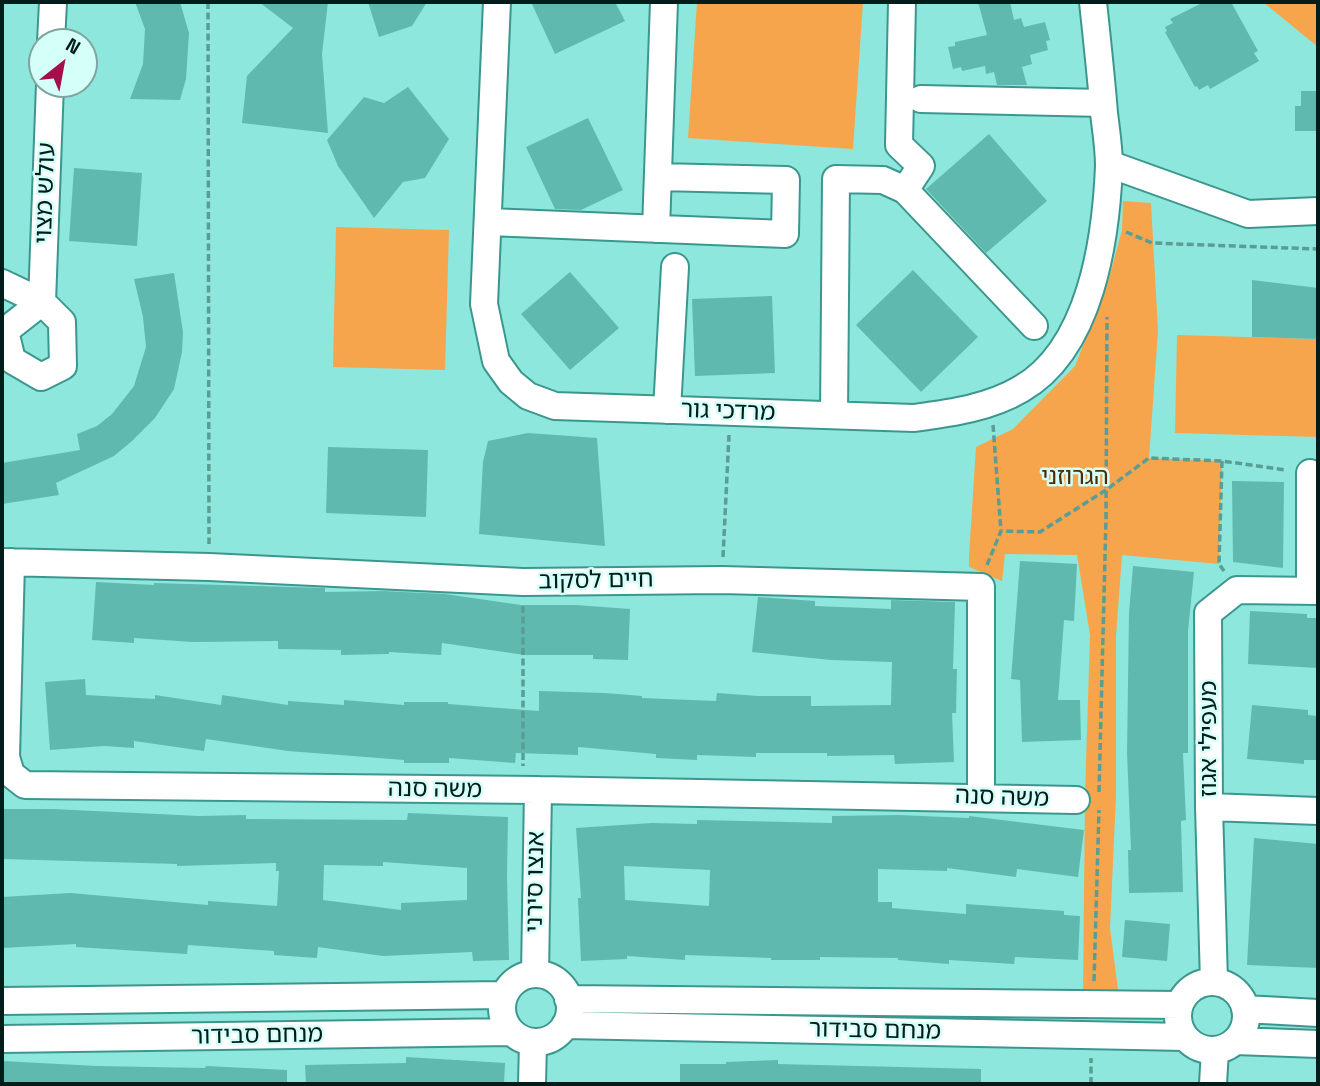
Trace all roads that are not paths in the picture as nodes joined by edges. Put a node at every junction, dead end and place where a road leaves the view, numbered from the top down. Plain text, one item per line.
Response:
1 (53, 2) edge
2 (497, 2) edge
3 (664, 2) edge
4 (902, 2) edge
5 (1093, 2) edge
6 (1109, 2) edge
7 (52, 28) edge
8 (49, 98) edge
9 (921, 99) dead end
10 (1103, 103) junction
11 (1109, 164) junction
12 (657, 177) junction
13 (905, 190) junction
14 (1318, 211) edge
15 (489, 222) junction
16 (656, 229) junction
17 (675, 267) dead end
18 (2, 283) edge
19 (1034, 326) dead end
20 (667, 410) junction
21 (834, 415) junction
22 (1310, 473) road end
23 (6, 562) edge
24 (1314, 591) edge
25 (530, 790) junction
26 (981, 796) junction
27 (1076, 800) dead end
28 (1209, 807) junction
29 (1318, 811) edge
30 (535, 974) junction
31 (1214, 982) junction
32 (504, 995) junction
33 (568, 999) junction
34 (2, 1001) edge
35 (1179, 1005) junction
36 (1245, 1009) junction
37 (1318, 1013) edge
38 (565, 1025) junction
39 (522, 1037) junction
40 (1185, 1037) junction
41 (2, 1039) edge
42 (1318, 1044) edge
43 (1225, 1046) junction
44 (532, 1084) edge
45 (1213, 1084) edge

1 - 7 street
2 - 15 street, מרדכי גור
3 - 12 street
4 - 13 street
5 - 10 street, מרדכי גור
6 - 10 street, מרדכי גור
8 - 18 street, עולש מצוי
9 - 10 street
10 - 11 street, מרדכי גור
11 - 14 street
11 - 21 street, מרדכי גור
12 - 16 street
12 - 16 street
13 - 19 street
13 - 21 street
15 - 16 street
15 - 20 street, מרדכי גור
17 - 20 street
20 - 21 street, מרדכי גור
22 - 24 street
23 - 25 street, משה סנה
23 - 26 street, חיים לסקוב
24 - 28 street, מעפילי אגוז
25 - 26 street, משה סנה
25 - 30 street, אנצו סירני
26 - 27 street, משה סנה
28 - 29 street
28 - 31 street, מעפילי אגוז
30 - 32 street
30 - 33 street
31 - 35 street
31 - 36 street
32 - 34 street, מנחם סבידור
32 - 39 street
33 - 35 street, מנחם סבידור
33 - 38 street
35 - 40 street
36 - 37 street
36 - 43 street
38 - 39 street
38 - 40 street, מנחם סבידור
39 - 41 street, מנחם סבידור
39 - 44 street
40 - 43 street
42 - 43 street
43 - 45 street

